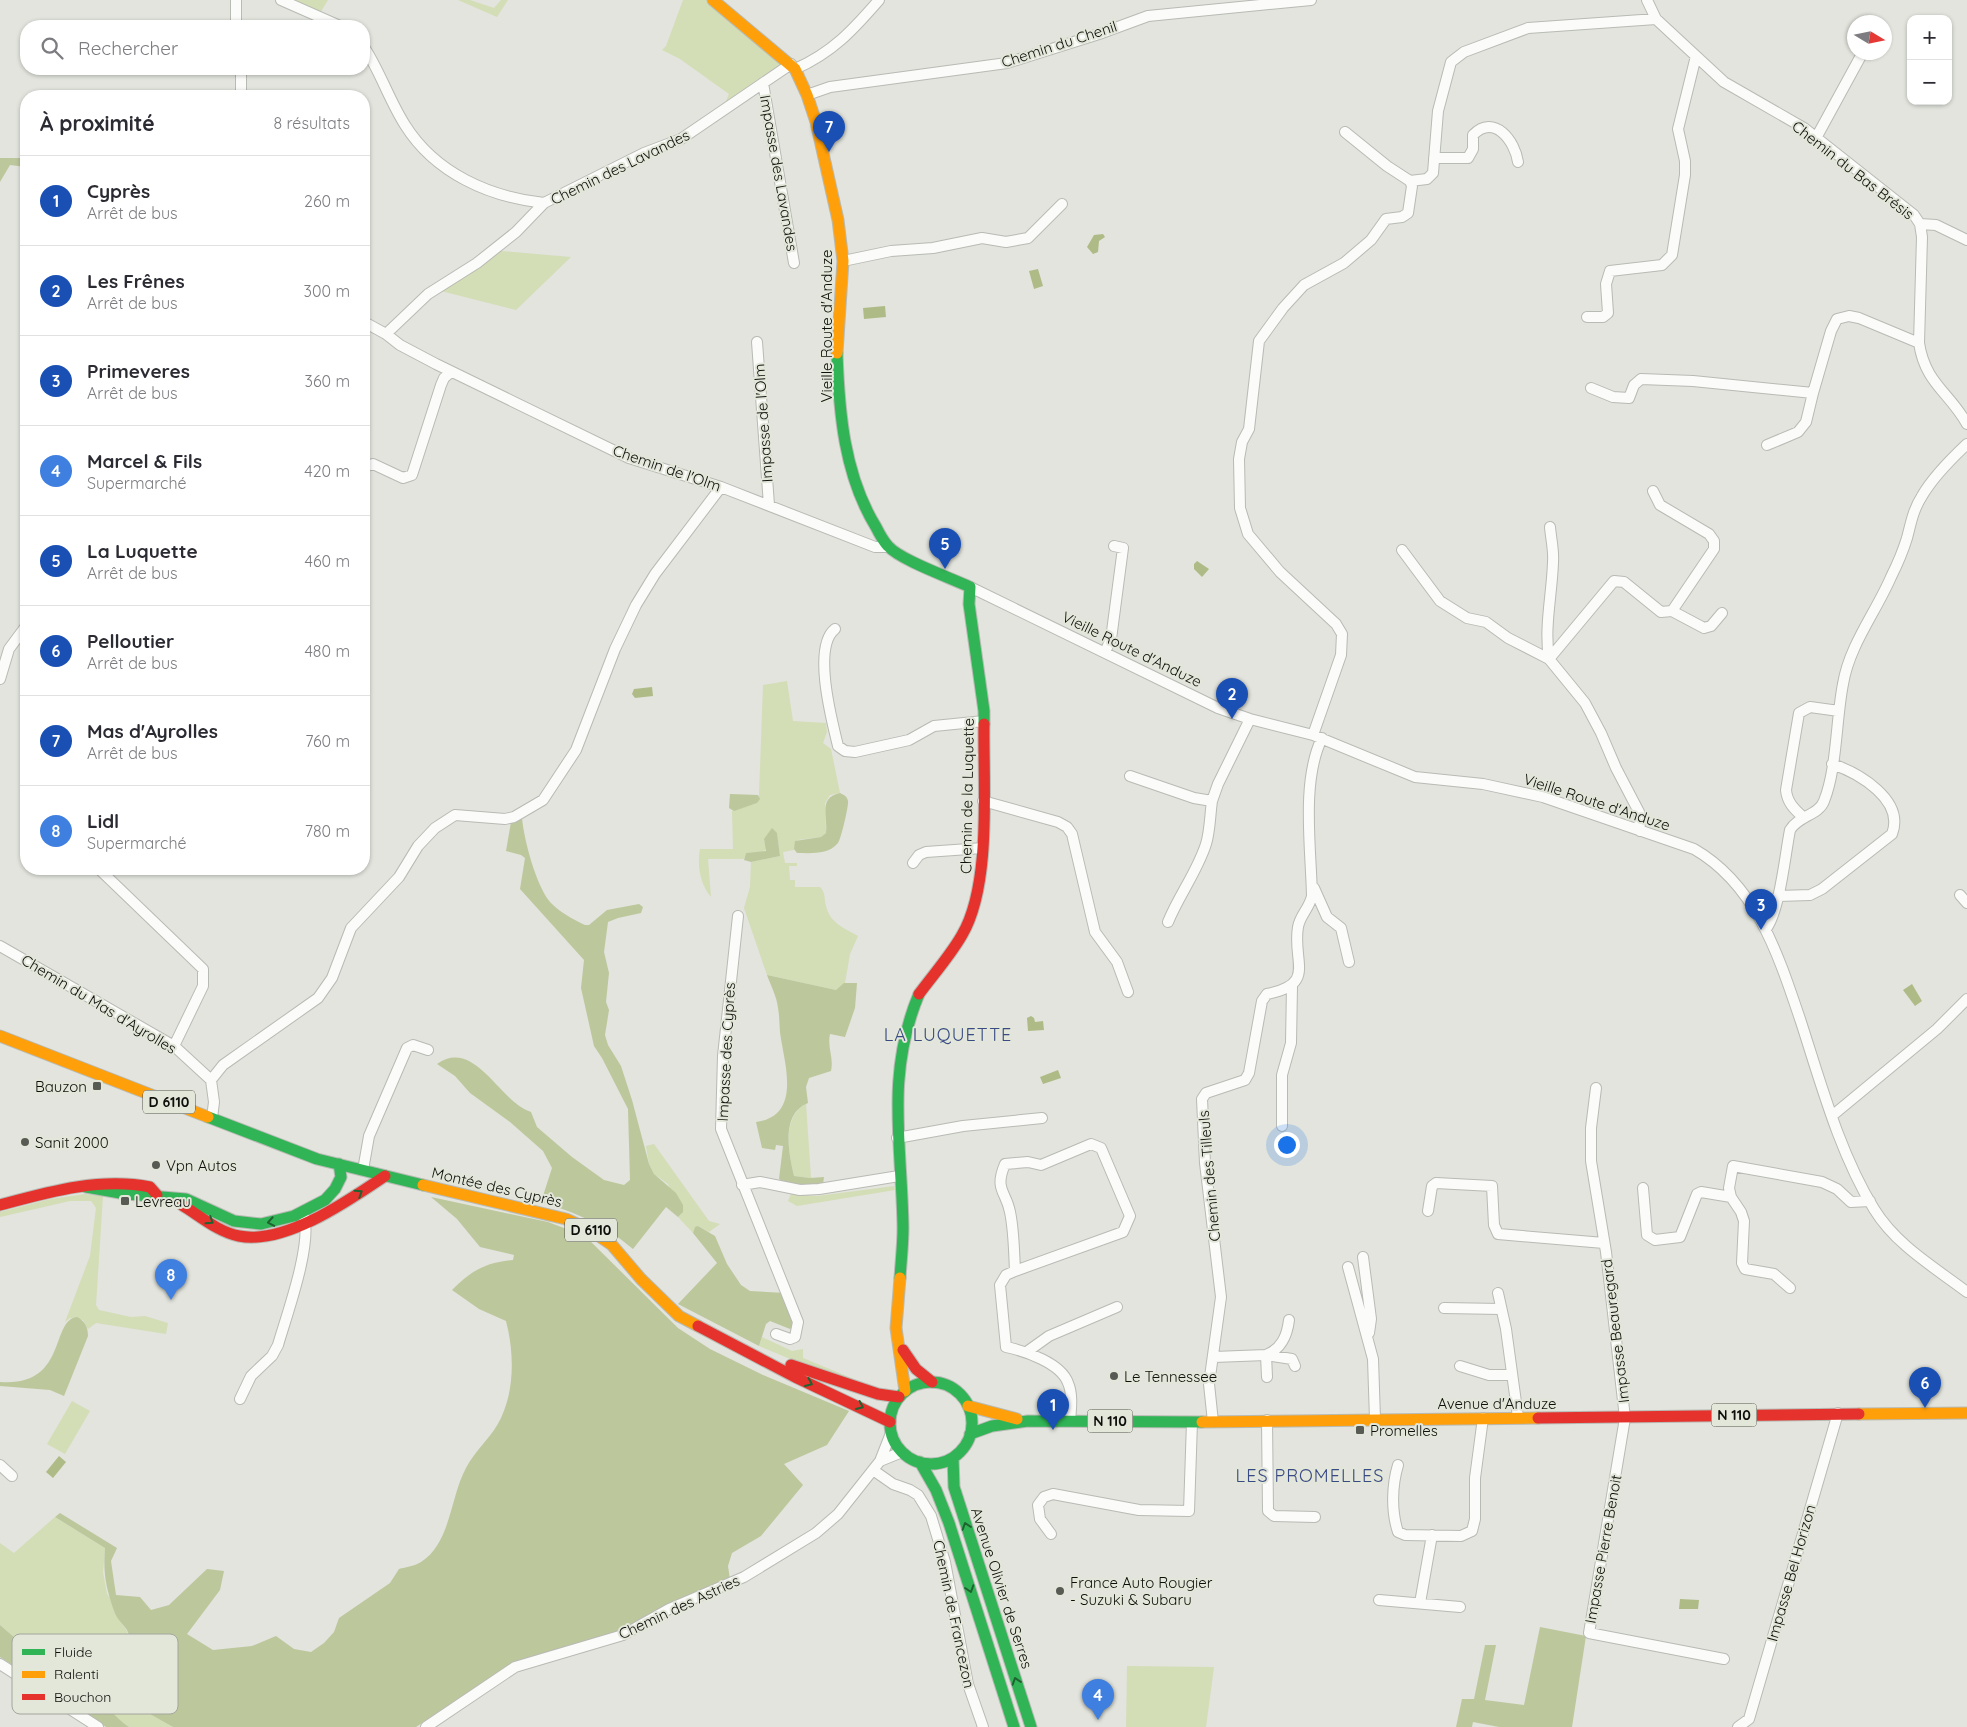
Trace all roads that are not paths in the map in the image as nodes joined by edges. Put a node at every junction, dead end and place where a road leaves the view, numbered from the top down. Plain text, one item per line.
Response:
1 (236, 0) edge
2 (281, 0) edge
3 (713, 0) edge
4 (879, 0) edge
5 (1311, 0) edge
6 (1647, 0) edge
7 (1656, 19) junction
8 (236, 20) edge
9 (326, 20) edge
10 (1696, 56) junction
11 (370, 58) edge
12 (1859, 60) edge
13 (793, 67) junction
14 (241, 75) edge
15 (763, 83) junction
16 (241, 90) edge
17 (808, 95) junction
18 (1345, 132) dead end
19 (1816, 138) junction
20 (1434, 158) junction
21 (1518, 162) dead end
22 (1410, 181) junction
23 (544, 203) junction
24 (1062, 204) dead end
25 (1920, 224) junction
26 (1967, 240) edge
27 (843, 261) junction
28 (794, 263) dead end
29 (1587, 317) dead end
30 (370, 325) edge
31 (386, 334) junction
32 (758, 342) dead end
33 (1918, 343) junction
34 (451, 372) junction
35 (1591, 388) dead end
36 (1813, 393) junction
37 (1967, 424) edge
38 (1967, 444) edge
39 (1767, 445) dead end
40 (370, 463) edge
41 (721, 487) junction
42 (1653, 491) dead end
43 (769, 505) junction
44 (1550, 527) dead end
45 (1114, 546) dead end
46 (888, 547) junction
47 (1402, 550) dead end
48 (970, 587) junction
49 (1672, 611) junction
50 (1722, 613) dead end
51 (835, 629) dead end
52 (20, 634) edge
53 (1106, 652) junction
54 (1549, 659) junction
55 (0, 680) edge
56 (1839, 711) junction
57 (1250, 719) junction
58 (984, 721) junction
59 (1317, 736) junction
60 (1832, 764) junction
61 (1130, 776) dead end
62 (983, 801) junction
63 (1212, 801) junction
64 (1803, 817) junction
65 (1640, 830) junction
66 (983, 848) junction
67 (913, 863) dead end
68 (104, 875) edge
69 (1312, 885) junction
70 (1960, 895) dead end
71 (1778, 896) junction
72 (1967, 904) edge
73 (738, 916) dead end
74 (1168, 922) dead end
75 (1766, 930) junction
76 (0, 946) edge
77 (1350, 962) dead end
78 (1292, 986) junction
79 (1128, 992) dead end
80 (1967, 999) edge
81 (0, 1036) edge
82 (174, 1046) junction
83 (428, 1050) dead end
84 (211, 1080) junction
85 (1596, 1088) dead end
86 (1833, 1115) junction
87 (212, 1118) junction
88 (1042, 1118) dead end
89 (1282, 1126) dead end
90 (897, 1138) junction
91 (338, 1164) junction
92 (363, 1170) junction
93 (385, 1176) junction
94 (899, 1176) junction
95 (742, 1185) junction
96 (1643, 1188) dead end
97 (1731, 1197) junction
98 (1870, 1201) junction
99 (0, 1205) edge
100 (1428, 1211) dead end
101 (304, 1217) junction
102 (1604, 1244) junction
103 (1363, 1257) dead end
104 (1348, 1267) dead end
105 (1015, 1271) junction
106 (1790, 1288) dead end
107 (1967, 1292) edge
108 (1498, 1293) dead end
109 (1117, 1307) dead end
110 (1444, 1308) dead end
111 (1501, 1308) junction
112 (1289, 1320) dead end
113 (776, 1334) dead end
114 (1368, 1338) junction
115 (900, 1346) junction
116 (1028, 1351) junction
117 (1266, 1356) junction
118 (758, 1357) junction
119 (1214, 1357) junction
120 (1296, 1366) dead end
121 (1460, 1366) dead end
122 (1512, 1375) junction
123 (1267, 1377) dead end
124 (932, 1382) junction
125 (902, 1394) junction
126 (240, 1400) dead end
127 (968, 1406) junction
128 (1838, 1413) junction
129 (1967, 1413) edge
130 (1518, 1417) junction
131 (1483, 1418) junction
132 (1625, 1418) junction
133 (1375, 1419) junction
134 (1267, 1420) junction
135 (1028, 1421) junction
136 (1070, 1421) junction
137 (1192, 1422) junction
138 (1213, 1422) junction
139 (891, 1428) junction
140 (970, 1434) junction
141 (902, 1452) junction
142 (952, 1458) junction
143 (880, 1461) junction
144 (920, 1462) junction
145 (0, 1464) edge
146 (1398, 1464) dead end
147 (873, 1470) junction
148 (12, 1476) dead end
149 (1315, 1517) dead end
150 (1051, 1534) dead end
151 (1432, 1535) junction
152 (1379, 1600) dead end
153 (1420, 1603) junction
154 (1460, 1607) dead end
155 (1724, 1659) dead end
156 (0, 1664) edge
157 (12, 1672) edge
158 (78, 1714) edge
159 (98, 1727) edge
160 (426, 1727) edge
161 (983, 1727) edge
162 (1014, 1727) edge
163 (1031, 1727) edge
164 (1738, 1727) edge

1 - 8 street
2 - 9 street
3 - 13 main road, Vieille Route d'Anduze
4 - 13 street, Chemin des Lavandes
5 - 17 street, Chemin du Chenil
6 - 7 street, Chemin du Bas Brésis
7 - 10 street, Chemin du Bas Brésis
7 - 20 street
10 - 19 street, Chemin du Bas Brésis
10 - 29 street
11 - 23 street
12 - 19 street
13 - 15 street, Chemin des Lavandes
13 - 17 main road, Vieille Route d'Anduze
14 - 16 street
15 - 23 street, Chemin des Lavandes
15 - 28 street, Impasse des Lavandes
17 - 27 main road, Vieille Route d'Anduze
18 - 22 street
19 - 25 street, Chemin du Bas Brésis
20 - 21 street
20 - 22 street
22 - 59 street
23 - 31 street, Chemin des Lavandes
24 - 27 street
25 - 26 street
25 - 33 street, Chemin du Bas Brésis
27 - 46 main road, Vieille Route d'Anduze
30 - 31 street, Chemin de l'Olm
31 - 34 street, Chemin de l'Olm
32 - 43 street, Impasse de l'Olm
33 - 36 street
33 - 37 street, Chemin du Bas Brésis
34 - 40 street
34 - 41 street, Chemin de l'Olm
35 - 36 street
36 - 39 street
38 - 56 street
41 - 43 street, Chemin de l'Olm
41 - 84 street
42 - 49 street
43 - 46 street, Chemin de l'Olm
44 - 54 street
45 - 53 street
46 - 48 main road, Vieille Route d'Anduze
47 - 54 street
48 - 53 street, Vieille Route d'Anduze
48 - 58 main road, Chemin de la Luquette
49 - 50 street
49 - 54 street
51 - 58 street
52 - 55 street
53 - 57 street, Vieille Route d'Anduze
54 - 65 street
56 - 60 street
56 - 64 street
57 - 59 street, Vieille Route d'Anduze
57 - 63 street
58 - 62 main road, Chemin de la Luquette
59 - 65 street, Vieille Route d'Anduze
59 - 69 street
60 - 64 street
60 - 71 street
61 - 63 street
62 - 66 main road, Chemin de la Luquette
62 - 79 street
63 - 74 street
64 - 71 street
65 - 75 street, Vieille Route d'Anduze
66 - 67 street
66 - 90 main road, Chemin de la Luquette
68 - 82 street
69 - 77 street
69 - 78 street
70 - 72 street
71 - 75 street
73 - 95 street, Impasse des Cyprès
75 - 86 street, Vieille Route d'Anduze
76 - 82 street, Chemin du Mas d'Ayrolles
78 - 89 street
78 - 119 street, Chemin des Tilleuls
80 - 86 street
81 - 87 main road, Montée des Cyprès / D 6110
82 - 84 street, Chemin du Mas d'Ayrolles
83 - 92 street
84 - 87 street
85 - 102 street, Impasse Beauregard
86 - 98 street, Vieille Route d'Anduze
87 - 91 main road, Montée des Cyprès / D 6110
88 - 90 street
90 - 94 main road, Chemin de la Luquette
91 - 92 main road, Montée des Cyprès / D 6110
91 - 101 main road
92 - 93 main road, Montée des Cyprès / D 6110
101 -> 93 main road
93 - 118 main road, Montée des Cyprès / D 6110
94 - 95 street
94 - 115 main road, Chemin de la Luquette
95 - 113 street, Impasse des Cyprès
96 - 97 street
97 - 98 street
97 - 106 street
98 - 107 street, Vieille Route d'Anduze
99 - 101 main road
100 - 102 street, Impasse Beauregard
101 - 126 street
102 - 132 street, Impasse Beauregard
103 - 114 street
104 - 114 street
105 - 105 street
105 - 116 street
108 - 111 street
109 - 116 street
110 - 111 street
111 - 122 street
112 - 117 street
114 - 133 street
115 - 124 main road, Chemin de la Luquette
115 - 125 main road, Chemin de la Luquette
116 - 136 street
117 - 119 street
117 - 120 street
117 - 123 street
118 - 125 main road, Montée des Cyprès / D 6110
118 -> 139 main road, Montée des Cyprès / D 6110
119 - 138 street, Chemin des Tilleuls
121 - 122 street
122 - 130 street
124 - 125 main road
124 - 127 main road
125 - 139 main road
127 - 135 main road, Avenue d'Anduze / N 110
127 - 140 main road
128 - 129 main road, Avenue d'Anduze / N 110
128 - 132 main road, Avenue d'Anduze / N 110
128 - 164 street, Impasse Bel Horizon
130 - 131 main road, Avenue d'Anduze / N 110
130 - 132 main road, Avenue d'Anduze / N 110
131 - 133 main road, Avenue d'Anduze / N 110
131 - 151 street
132 - 155 street, Impasse Pierre Benoit
133 - 134 main road, Avenue d'Anduze / N 110
134 - 138 main road, Avenue d'Anduze / N 110
134 - 149 street
135 - 136 main road, Avenue d'Anduze / N 110
135 - 140 main road, Avenue d'Anduze / N 110
136 - 137 main road, Avenue d'Anduze / N 110
137 - 138 main road, Avenue d'Anduze / N 110
137 - 150 street
139 - 141 main road
139 - 143 street, Chemin des Astries
140 - 142 main road
141 - 143 street, Chemin des Astries
141 - 144 main road
142 - 144 main road
163 -> 142 main road, Avenue Olivier de Serres
143 - 147 street, Chemin des Astries
144 -> 162 main road, Avenue Olivier de Serres
145 - 148 street
146 - 151 street
147 - 160 street, Chemin des Astries
147 - 161 street, Chemin de Francezon
151 - 153 street
152 - 153 street
153 - 154 street
156 - 157 street
158 - 159 street

